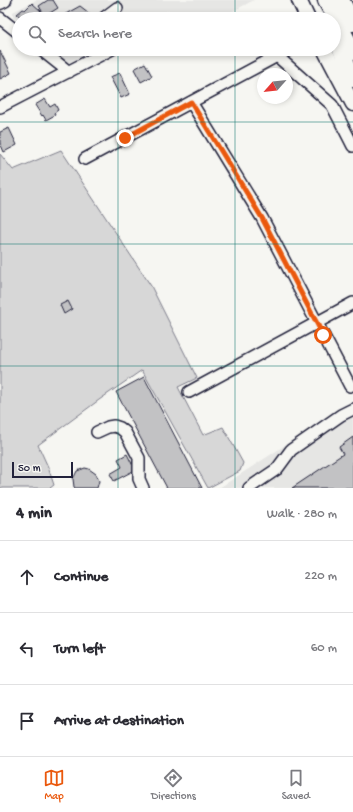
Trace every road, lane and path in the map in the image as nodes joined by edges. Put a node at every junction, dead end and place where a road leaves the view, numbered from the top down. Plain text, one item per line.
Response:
1 (4, 0) edge
2 (298, 0) edge
3 (325, 0) edge
4 (341, 0) edge
5 (350, 0) edge
6 (0, 2) edge
7 (353, 4) edge
8 (117, 8) dead end
9 (112, 12) edge
10 (304, 12) edge
11 (328, 12) edge
12 (332, 12) edge
13 (0, 18) edge
14 (353, 23) edge
15 (12, 27) edge
16 (341, 29) edge
17 (341, 48) edge
18 (353, 51) edge
19 (49, 56) edge
20 (99, 56) edge
21 (277, 56) joint
22 (328, 56) edge
23 (69, 72) junction
24 (353, 79) edge
25 (191, 102) junction
26 (353, 104) edge
27 (0, 107) edge
28 (353, 146) edge
29 (85, 159) dead end
30 (353, 303) edge
31 (317, 322) junction
32 (350, 386) dead end
33 (189, 392) dead end
34 (353, 409) edge
35 (97, 432) dead end
36 (144, 488) edge
37 (249, 488) edge

1 - 6 main road
2 - 10 main road
3 - 11 highway
3 - 12 highway
4 - 14 highway
5 - 7 highway
8 - 9 street
13 - 15 street
16 - 18 highway
17 - 24 highway
19 - 23 street
20 - 23 street
21 - 25 street
21 - 28 street
22 - 26 main road
23 - 27 street
25 - 29 street
25 - 31 street
30 - 31 street
31 - 32 street
31 - 33 street
34 - 37 street
35 - 36 street

